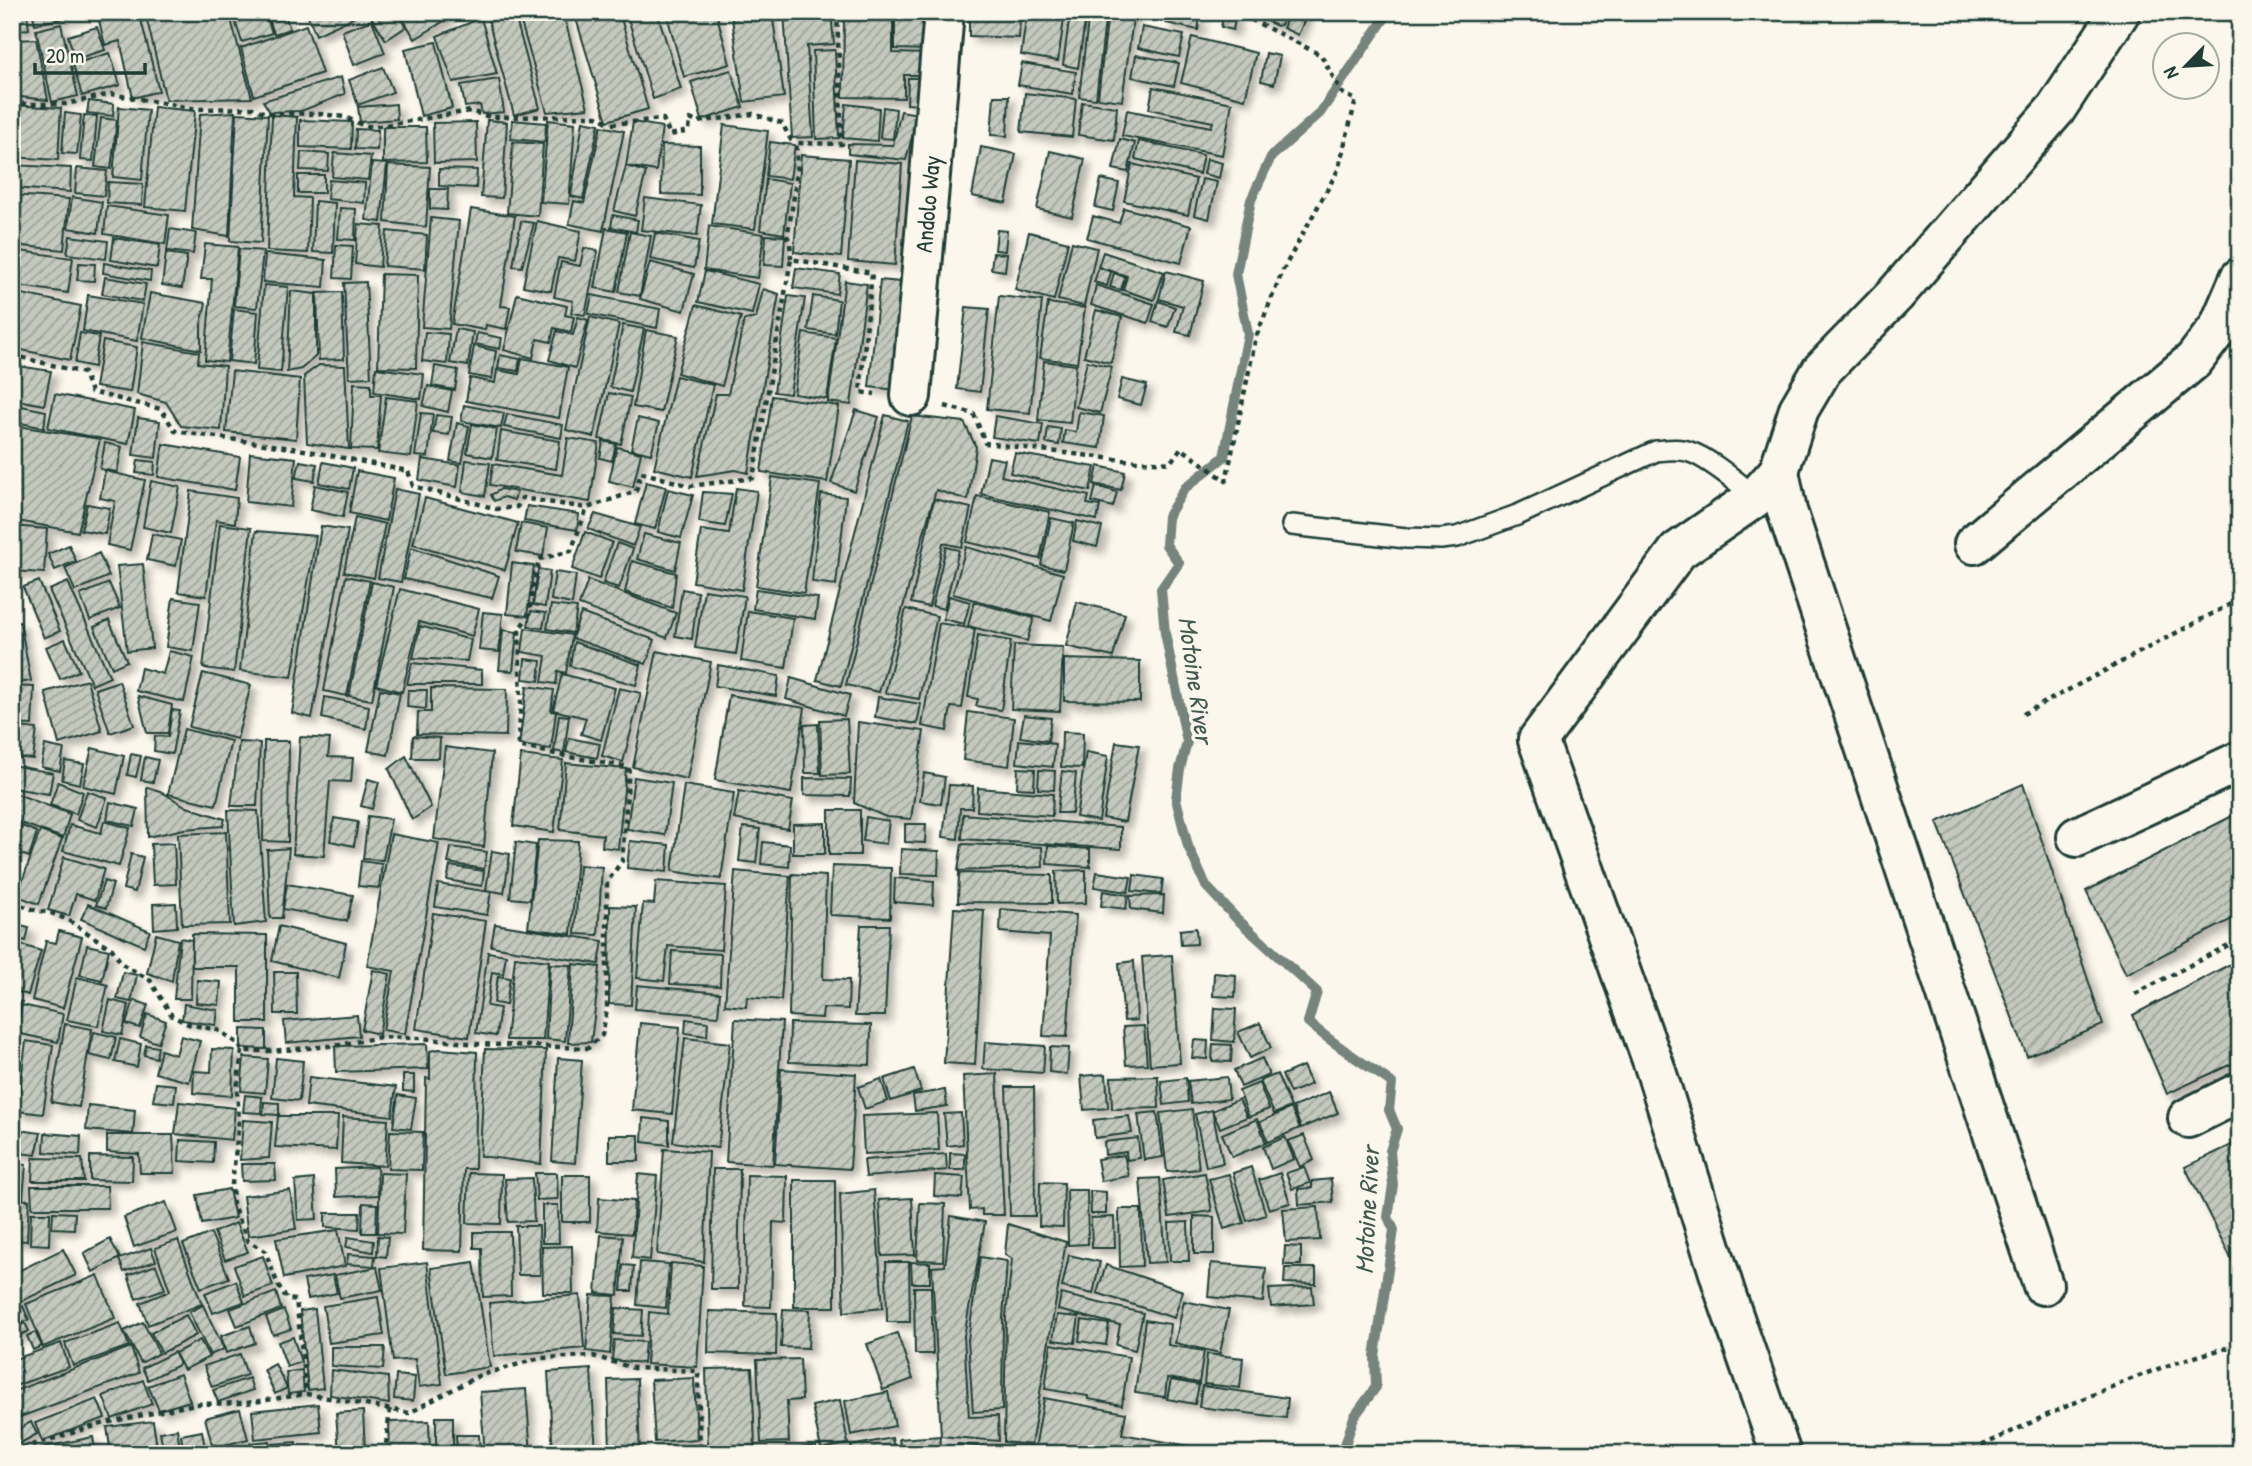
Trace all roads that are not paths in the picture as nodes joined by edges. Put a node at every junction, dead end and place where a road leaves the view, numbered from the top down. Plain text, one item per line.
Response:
1 (944, 12) edge
2 (2120, 12) edge
3 (2240, 278) edge
4 (2229, 333) edge
5 (911, 396) road end
6 (1768, 484) junction
7 (1292, 525) dead end
8 (1974, 544) dead end
9 (2240, 761) edge
10 (2077, 837) dead end
11 (2240, 1091) edge
12 (2188, 1118) dead end
13 (2043, 1284) dead end
14 (1781, 1454) edge

1 - 5 street, Andolo Way
2 - 6 street
3 - 4 street
4 - 8 street
6 - 7 lane
6 - 13 street
6 - 14 street
9 - 10 street
11 - 12 street

